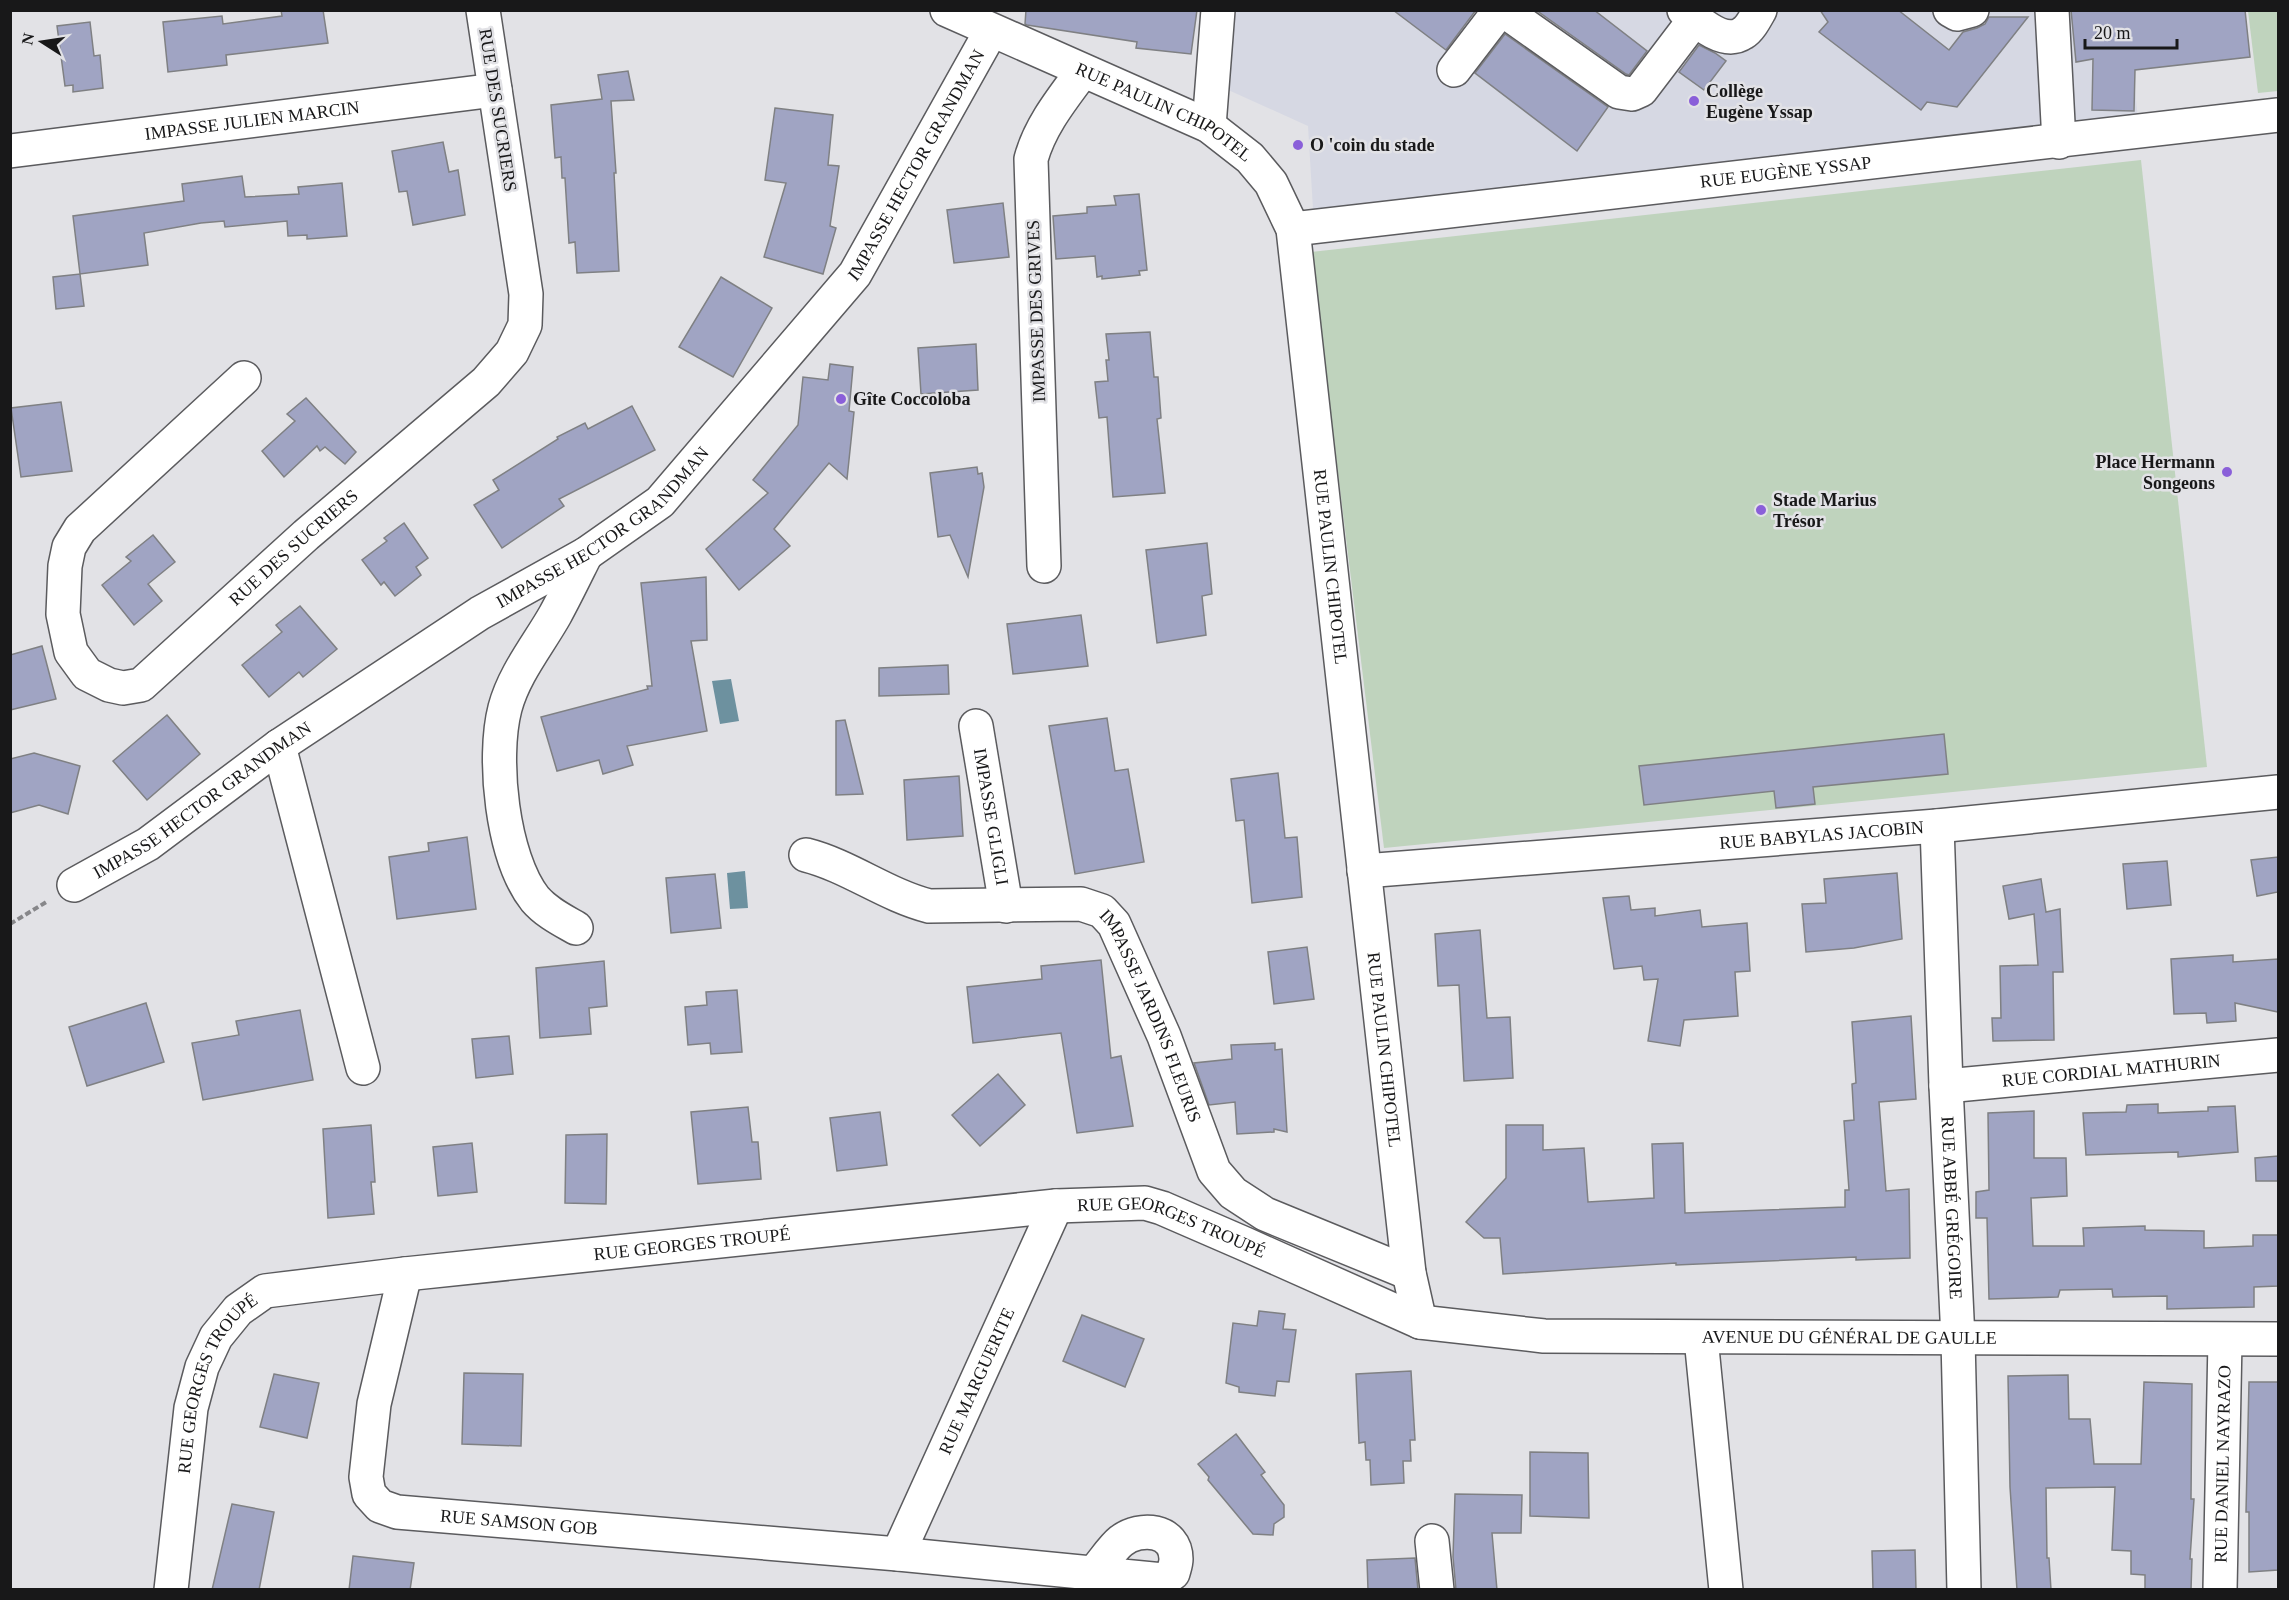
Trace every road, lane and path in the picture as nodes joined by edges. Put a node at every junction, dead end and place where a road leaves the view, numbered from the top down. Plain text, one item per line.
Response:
1 (483, 10) edge
2 (947, 10) edge
3 (1218, 10) edge
4 (1502, 10) edge
5 (1760, 10) edge
6 (1950, 10) edge
7 (1972, 10) edge
8 (2052, 10) edge
9 (1689, 15) edge
10 (991, 31) junction
11 (1454, 70) dead end
12 (1082, 72) junction
13 (495, 90) junction
14 (2278, 115) edge
15 (1209, 126) junction
16 (2059, 142) junction
17 (10, 151) edge
18 (1293, 229) junction
19 (244, 378) dead end
20 (586, 554) junction
21 (1044, 566) dead end
22 (976, 726) dead end
23 (279, 746) junction
24 (2278, 792) edge
25 (1937, 826) junction
26 (806, 855) dead end
27 (1364, 871) junction
28 (74, 885) joint
29 (1006, 906) junction
30 (10, 924) edge
31 (576, 928) dead end
32 (2278, 1055) edge
33 (363, 1068) dead end
34 (1946, 1086) junction
35 (1056, 1206) junction
36 (1408, 1273) junction
37 (405, 1274) junction
38 (1420, 1322) junction
39 (1701, 1338) junction
40 (1958, 1339) junction
41 (2225, 1340) junction
42 (2278, 1340) edge
43 (1432, 1541) dead end
44 (898, 1554) junction
45 (1093, 1574) dead end
46 (171, 1590) edge
47 (1437, 1590) edge
48 (1726, 1590) edge
49 (1964, 1590) edge
50 (2220, 1590) edge

1 - 13 street, RUE DES SUCRIERS
2 - 10 street, RUE PAULIN CHIPOTEL
3 - 15 street
4 - 9 street
4 - 11 street
5 - 9 street
6 - 7 street
8 - 16 street
10 - 12 street, RUE PAULIN CHIPOTEL
10 - 20 street, IMPASSE HECTOR GRANDMAN
12 - 15 street, RUE PAULIN CHIPOTEL
12 - 21 street, IMPASSE DES GRIVES
13 - 17 street, IMPASSE JULIEN MARCIN
13 - 19 street, RUE DES SUCRIERS
14 - 16 street, RUE EUGÈNE YSSAP
15 - 18 street, RUE PAULIN CHIPOTEL
16 - 18 street, RUE EUGÈNE YSSAP
18 - 27 street, RUE PAULIN CHIPOTEL
20 - 23 street, IMPASSE HECTOR GRANDMAN
20 - 31 street
22 - 29 street, IMPASSE GLIGLI
23 - 28 street, IMPASSE HECTOR GRANDMAN
23 - 33 street
24 - 25 street, RUE BABYLAS JACOBIN
25 - 27 street, RUE BABYLAS JACOBIN
25 - 34 street, RUE ABBÉ GRÉGOIRE
26 - 29 street, IMPASSE JARDINS FLEURIS
27 - 36 street, RUE PAULIN CHIPOTEL
28 - 30 path
29 - 36 street, IMPASSE JARDINS FLEURIS
32 - 34 street, RUE CORDIAL MATHURIN
34 - 40 street, RUE ABBÉ GRÉGOIRE
35 - 37 street, RUE GEORGES TROUPÉ
35 - 38 street, RUE GEORGES TROUPÉ
35 - 44 street, RUE MARGUERITE
36 - 38 street, RUE PAULIN CHIPOTEL
37 - 44 street, RUE SAMSON GOB
37 - 46 street, RUE GEORGES TROUPÉ
38 - 39 street, AVENUE DU GÉNÉRAL DE GAULLE
39 - 40 street, AVENUE DU GÉNÉRAL DE GAULLE
39 - 48 street
40 - 41 street, AVENUE DU GÉNÉRAL DE GAULLE
40 - 49 street, RUE ABBÉ GRÉGOIRE
41 - 42 street, AVENUE DU GÉNÉRAL DE GAULLE
41 - 50 street, RUE DANIEL NAYRAZO
43 - 47 street
44 - 45 street, RUE SAMSON GOB

